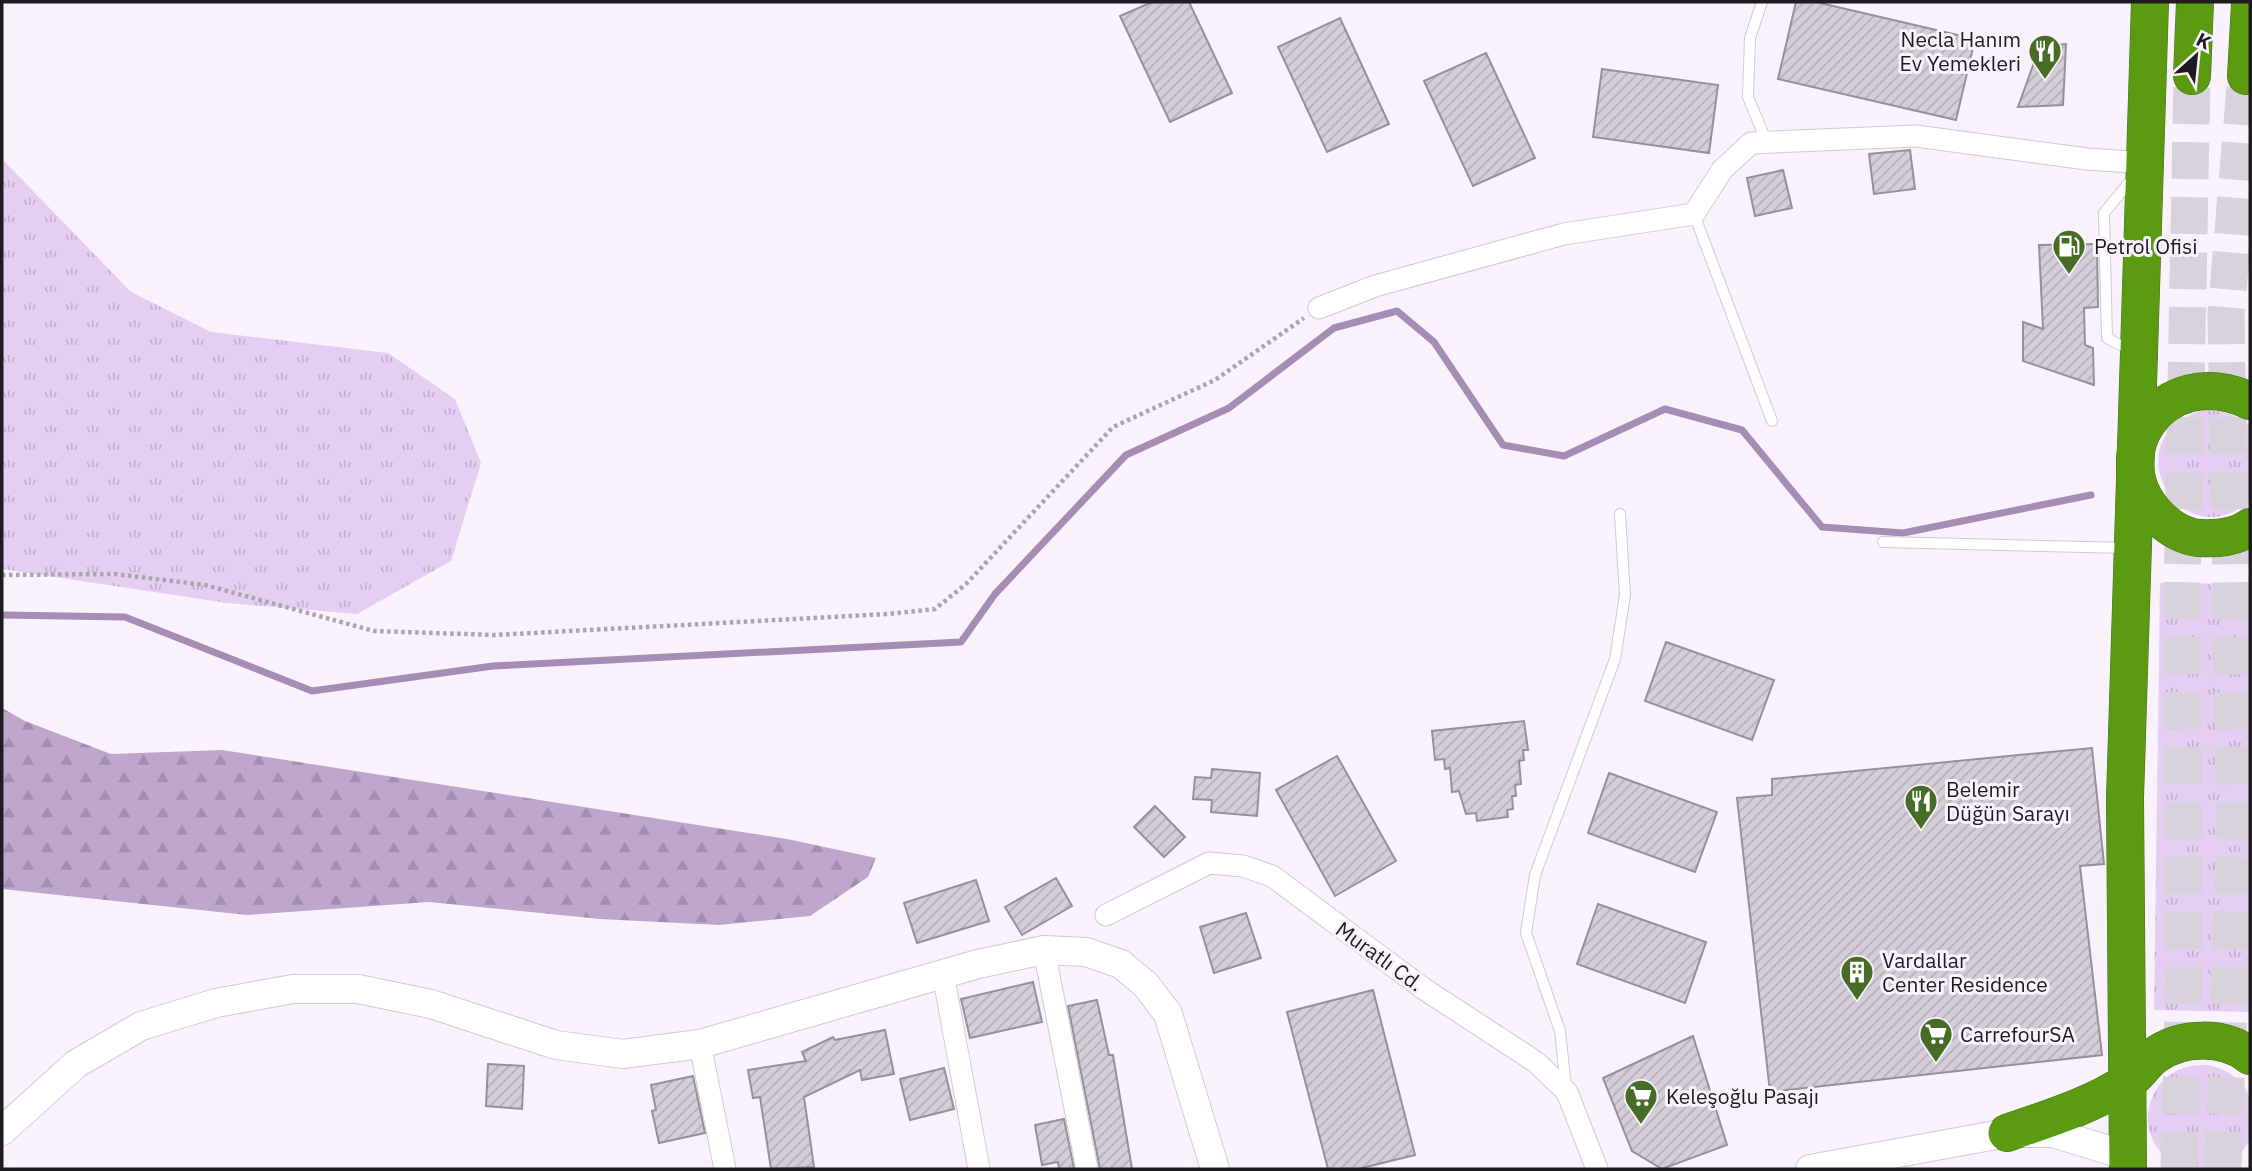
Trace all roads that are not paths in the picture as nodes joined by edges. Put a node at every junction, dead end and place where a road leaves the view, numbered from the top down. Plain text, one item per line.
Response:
1 (1762, 2) edge
2 (2150, 2) edge
3 (2195, 2) edge
4 (2250, 5) edge
5 (2192, 76) tunnel mouth
6 (2246, 76) dead end
7 (1767, 143) junction
8 (2146, 163) junction
9 (1694, 214) junction
10 (1319, 308) road end
11 (2250, 401) edge
12 (1772, 421) dead end
13 (2135, 458) junction
14 (1620, 514) dead end
15 (2250, 527) edge
16 (1883, 542) dead end
17 (2133, 548) junction
18 (1107, 915) dead end
19 (1044, 950) junction
20 (943, 974) junction
21 (700, 1044) junction
22 (2250, 1056) edge
23 (2128, 1082) junction
24 (1566, 1092) junction
25 (2, 1131) edge
26 (2007, 1133) junction
27 (2131, 1165) edge
28 (725, 1169) edge
29 (979, 1169) edge
30 (1087, 1169) edge
31 (1215, 1169) edge
32 (1597, 1169) edge
33 (1810, 1169) edge

1 - 7 lane
2 - 8 highway
3 - 5 highway
4 - 6 highway
7 - 8 street
7 - 9 street
8 - 13 highway
9 - 10 street
9 - 12 lane
11 - 13 highway
13 - 15 highway
13 - 17 highway
14 - 24 lane
16 - 17 lane
17 - 23 highway
18 - 24 street, Muratlı Cd.
19 - 20 street
19 - 30 street
19 - 31 street
20 - 21 street
20 - 29 street
21 - 25 street
21 - 28 street
22 - 23 highway
23 - 26 highway
23 - 27 highway
24 - 32 street, Muratlı Cd.
26 - 27 street
26 - 33 street

